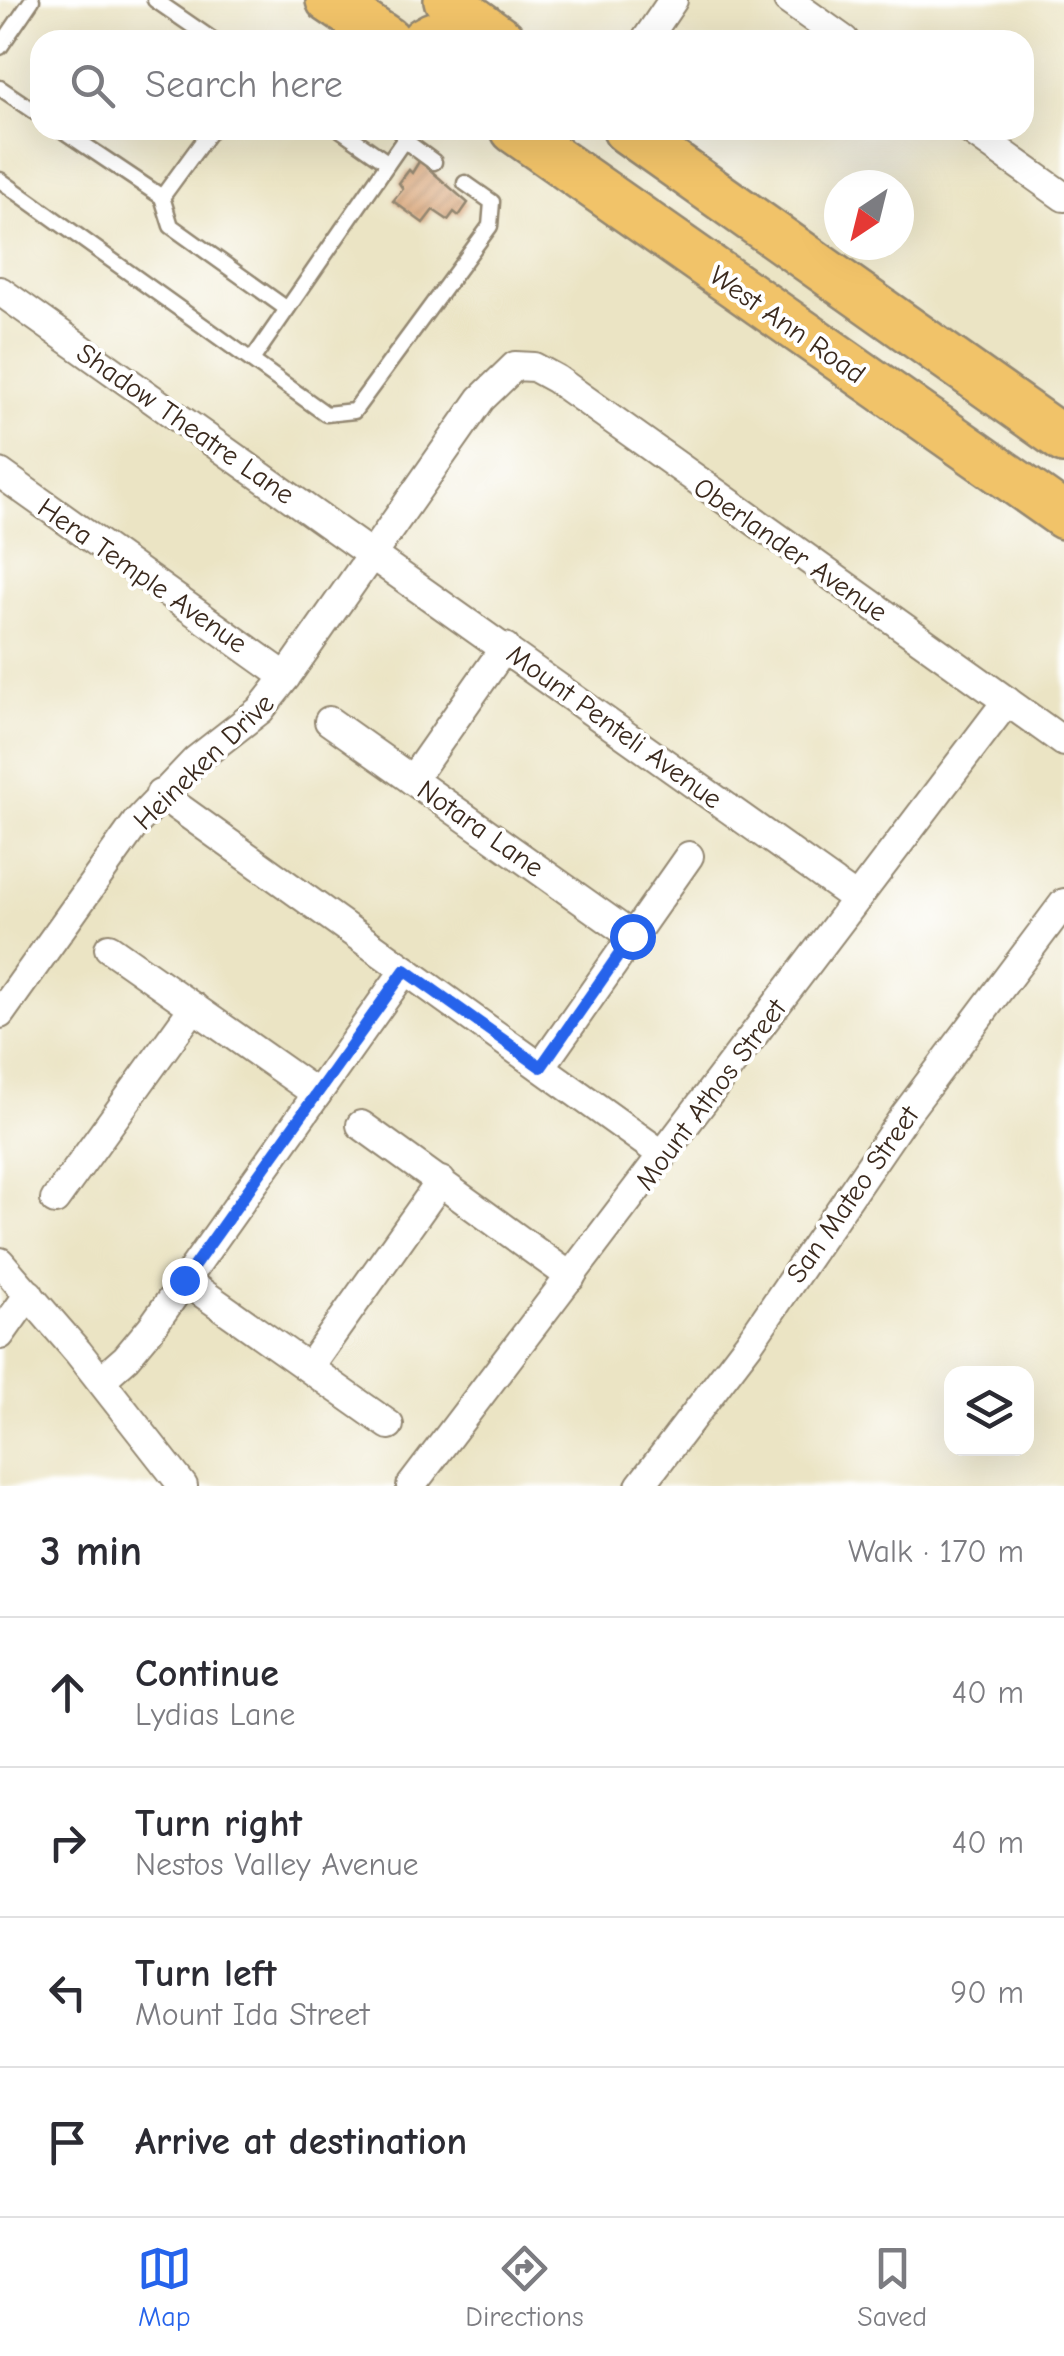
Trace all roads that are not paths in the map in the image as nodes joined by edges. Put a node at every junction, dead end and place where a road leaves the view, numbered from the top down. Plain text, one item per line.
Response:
1 (32, 0) edge
2 (155, 0) edge
3 (329, 0) edge
4 (447, 0) edge
5 (674, 0) edge
6 (788, 0) edge
7 (198, 30) edge
8 (373, 30) edge
9 (488, 30) edge
10 (653, 30) edge
11 (830, 30) edge
12 (0, 47) edge
13 (0, 88) edge
14 (30, 108) edge
15 (77, 140) edge
16 (204, 140) edge
17 (357, 140) edge
18 (528, 140) edge
19 (613, 140) edge
20 (640, 140) edge
21 (984, 140) edge
22 (387, 162) junction
23 (434, 162) dead end
24 (0, 180) edge
25 (465, 183) dead end
26 (1064, 197) edge
27 (162, 198) junction
28 (682, 251) junction
29 (0, 290) edge
30 (287, 309) junction
31 (252, 360) junction
32 (515, 366) joint
33 (1064, 440) edge
34 (0, 473) edge
35 (1064, 516) edge
36 (372, 555) junction
37 (505, 647) junction
38 (286, 677) junction
39 (1007, 701) junction
40 (329, 722) dead end
41 (1064, 742) edge
42 (412, 780) junction
43 (160, 794) junction
44 (690, 856) dead end
45 (856, 899) junction
46 (1064, 903) edge
47 (632, 936) junction
48 (109, 948) dead end
49 (405, 970) junction
50 (194, 1007) junction
51 (0, 1014) edge
52 (541, 1067) junction
53 (317, 1094) junction
54 (361, 1125) dead end
55 (663, 1155) junction
56 (440, 1181) junction
57 (55, 1200) dead end
58 (0, 1262) edge
59 (570, 1278) junction
60 (184, 1280) junction
61 (29, 1294) junction
62 (0, 1335) edge
63 (309, 1367) junction
64 (100, 1380) junction
65 (389, 1425) dead end
66 (183, 1486) edge
67 (411, 1486) edge
68 (640, 1486) edge

1 - 12 lane
2 - 7 lane
3 - 8 main road
4 - 9 main road
5 - 10 street
6 - 11 street
13 - 14 lane
15 - 27 lane
16 - 27 lane
17 - 22 lane
18 - 28 main road, West Ann Road
19 - 28 main road
20 - 33 main road
21 - 26 street
22 - 23 lane
22 - 30 lane
24 - 31 lane
25 - 31 lane
27 - 30 lane
28 - 35 main road, West Ann Road
29 - 36 street, Shadow Theatre Lane
30 - 31 lane
32 - 36 street, Heineken Drive
32 - 39 street, Oberlander Avenue
34 - 38 street, Hera Temple Avenue
36 - 37 street, Mount Penteli Avenue
36 - 38 street, Heineken Drive
37 - 42 street
37 - 45 street, Mount Penteli Avenue
38 - 43 street, Heineken Drive
39 - 41 street, Oberlander Avenue
39 - 45 street, Mount Athos Street
40 - 42 street, Notara Lane
42 - 47 street, Notara Lane
43 - 49 street
43 - 51 street, Heineken Drive
44 - 47 street
45 - 55 street, Mount Athos Street
46 - 68 street, San Mateo Street
47 - 52 street
48 - 50 street
49 - 52 street
49 - 53 street
50 - 53 street
50 - 57 street
52 - 55 street
53 - 60 street
54 - 56 street
55 - 59 street, Mount Athos Street
56 - 59 street
56 - 63 street
58 - 61 street
59 - 67 street, Mount Athos Street
60 - 63 street
60 - 64 street
61 - 62 street
61 - 64 street
63 - 65 street
64 - 66 street

